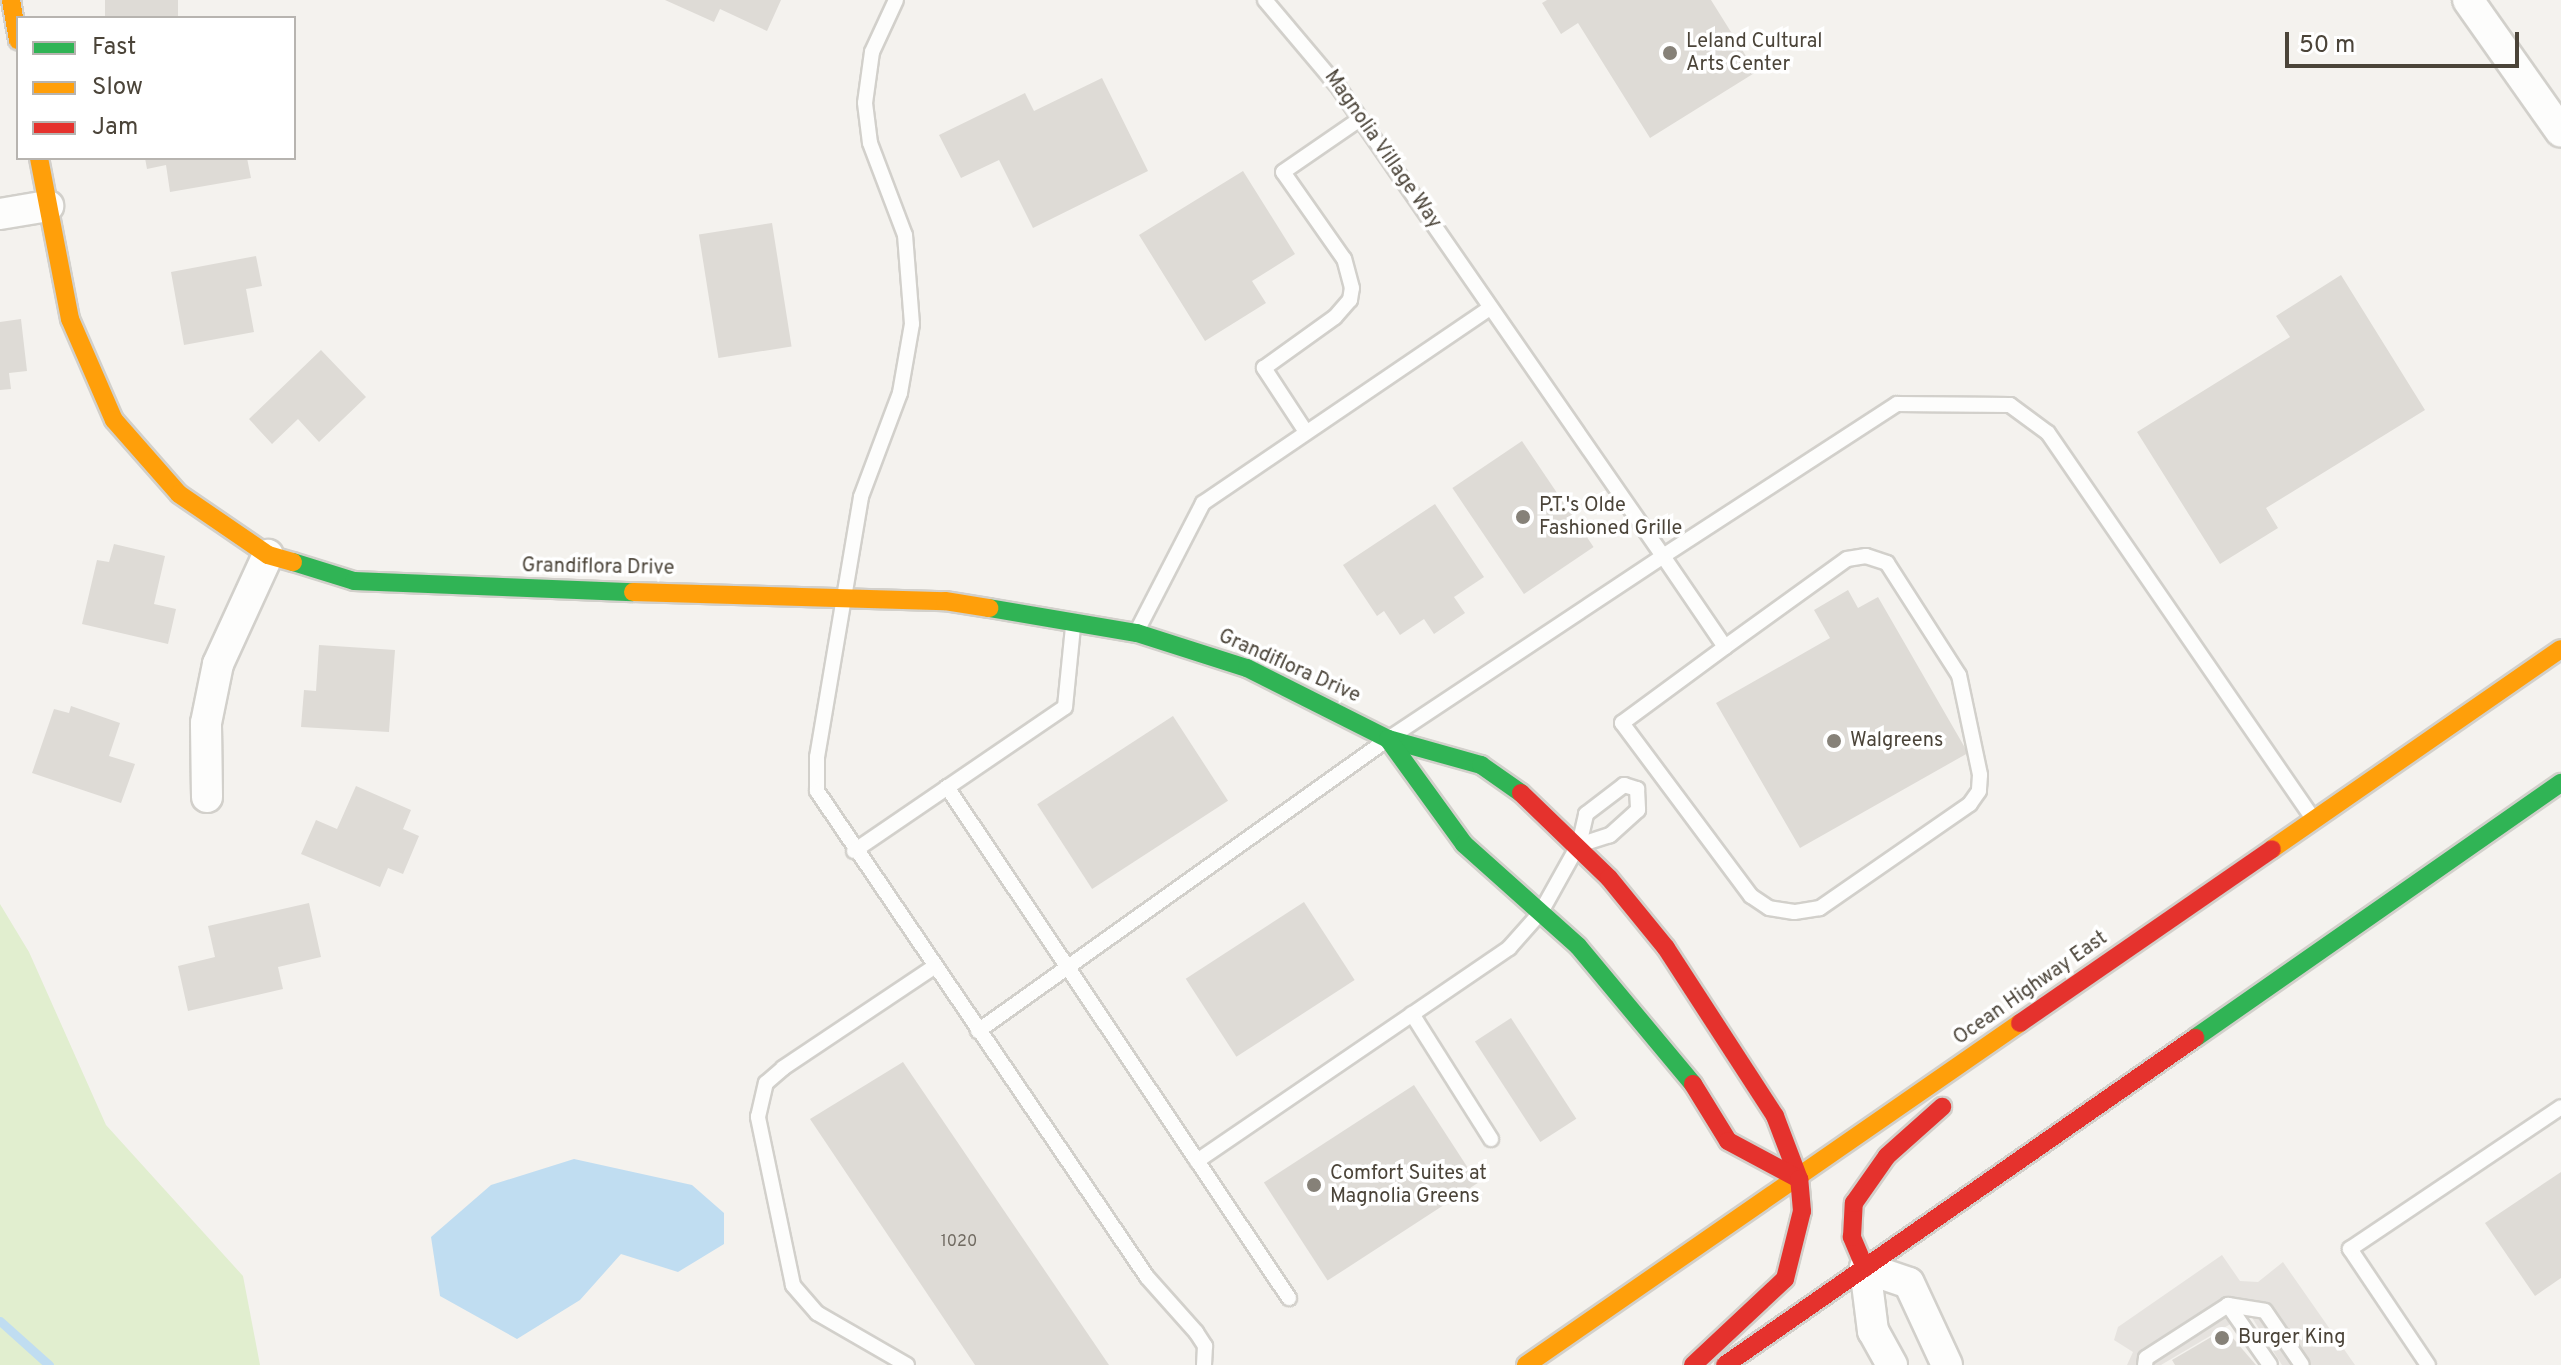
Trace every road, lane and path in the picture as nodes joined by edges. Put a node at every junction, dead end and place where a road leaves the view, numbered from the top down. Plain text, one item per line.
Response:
1 (11, 0) edge
2 (896, 0) edge
3 (1265, 0) edge
4 (2468, 0) edge
5 (16, 29) edge
6 (1360, 119) junction
7 (2561, 132) edge
8 (39, 160) edge
9 (48, 206) junction
10 (0, 214) edge
11 (1490, 308) junction
12 (1306, 432) junction
13 (268, 555) junction
14 (1663, 556) junction
15 (843, 596) junction
16 (1074, 619) junction
17 (1137, 633) junction
18 (1725, 647) junction
19 (2561, 649) edge
20 (1388, 739) junction
21 (1658, 773) junction
22 (2561, 783) edge
23 (947, 787) junction
24 (1637, 789) junction
25 (207, 797) dead end
26 (2314, 820) junction
27 (1579, 845) junction
28 (854, 851) junction
29 (1541, 912) junction
30 (934, 967) junction
31 (1069, 967) junction
32 (2077, 984) junction
33 (1412, 1014) junction
34 (978, 1031) junction
35 (2561, 1107) edge
36 (1491, 1139) dead end
37 (1197, 1161) junction
38 (1799, 1179) junction
39 (1865, 1268) junction
40 (1289, 1298) dead end
41 (2228, 1305) junction
42 (907, 1365) edge
43 (1204, 1365) edge
44 (1526, 1365) edge
45 (1693, 1365) edge
46 (1725, 1365) edge
47 (1892, 1365) edge
48 (1947, 1365) edge
49 (2145, 1365) edge
50 (2270, 1365) edge
51 (2302, 1365) edge
52 (2428, 1365) edge

1 - 5 main road
2 - 15 lane
3 - 6 lane, Magnolia Village Way
4 - 7 street
6 - 11 lane, Magnolia Village Way
6 - 12 lane
8 - 9 main road, Grandiflora Drive
9 - 10 street
9 - 13 main road, Grandiflora Drive
11 - 12 lane
11 - 14 lane, Magnolia Village Way
12 - 17 lane
13 - 15 main road, Grandiflora Drive
13 - 25 street
14 - 18 lane, Magnolia Village Way
14 - 20 lane
14 - 26 lane
15 - 16 main road, Grandiflora Drive
15 - 28 lane
16 - 17 main road, Grandiflora Drive
16 - 23 lane
17 - 20 main road, Grandiflora Drive
18 - 21 lane
18 - 21 lane
19 - 26 main road, Ocean Highway East
20 - 27 main road, Grandiflora Drive
20 - 29 main road, Grandiflora Drive
20 - 31 lane
21 - 24 lane
22 - 39 main road
23 - 28 lane
23 - 31 lane
24 - 27 lane
24 - 27 lane
26 - 32 main road, Ocean Highway East
27 - 29 lane
27 - 38 main road, Grandiflora Drive
28 - 30 lane
29 - 33 lane
29 - 38 main road, Grandiflora Drive
30 - 34 lane
30 - 42 lane
31 - 34 lane
31 - 37 lane
32 - 38 main road, Ocean Highway East
32 - 39 main road
33 - 36 lane
33 - 37 lane
34 - 43 lane
35 - 52 lane
37 - 40 lane
38 - 44 main road, Ocean Highway East
38 - 45 main road
39 - 46 main road
39 - 47 street
39 - 48 street
41 - 49 lane
41 - 50 lane
41 - 51 lane

